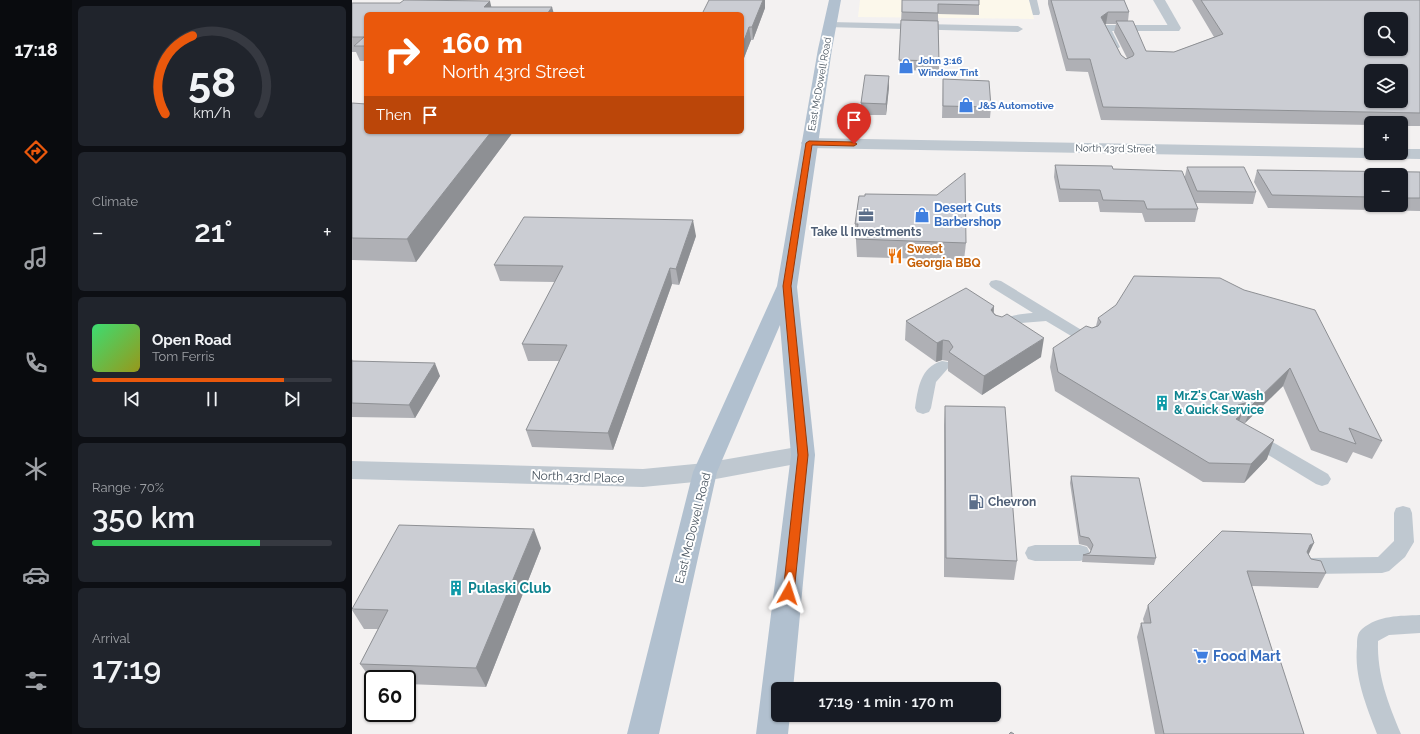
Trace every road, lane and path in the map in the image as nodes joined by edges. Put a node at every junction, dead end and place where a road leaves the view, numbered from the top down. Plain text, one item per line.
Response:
1 (835, 0) edge
2 (1033, 0) edge
3 (1159, 0) edge
4 (1036, 13) dead end
5 (829, 25) junction
6 (1175, 28) joint
7 (1018, 29) dead end
8 (1119, 54) edge
9 (809, 143) junction
10 (1420, 154) edge
11 (996, 284) dead end
12 (787, 286) junction
13 (1048, 316) junction
14 (999, 329) edge
15 (1088, 340) edge
16 (942, 366) dead end
17 (923, 408) dead end
18 (1239, 429) edge
19 (803, 455) junction
20 (352, 470) edge
21 (705, 472) junction
22 (1322, 479) dead end
23 (1403, 513) dead end
24 (1035, 553) dead end
25 (1080, 553) dead end
26 (1311, 566) edge
27 (1420, 624) edge
28 (643, 734) edge
29 (772, 734) edge
30 (1389, 734) edge

1 - 5 main road, East McDowell Road
2 - 4 lane
3 - 6 street
5 - 7 lane
5 - 9 main road, East McDowell Road
6 - 8 lane
9 - 10 street, North 43rd Street
9 - 12 main road, East McDowell Road
11 - 13 lane
12 - 19 main road, East McDowell Road
12 - 21 main road, East McDowell Road
13 - 14 lane
13 - 15 lane
16 - 17 lane
18 - 22 lane
19 - 21 street, North 43rd Place
19 - 29 main road, East McDowell Road
20 - 21 street, North 43rd Place
21 - 28 main road, East McDowell Road
23 - 26 lane
24 - 25 lane
27 - 30 lane

